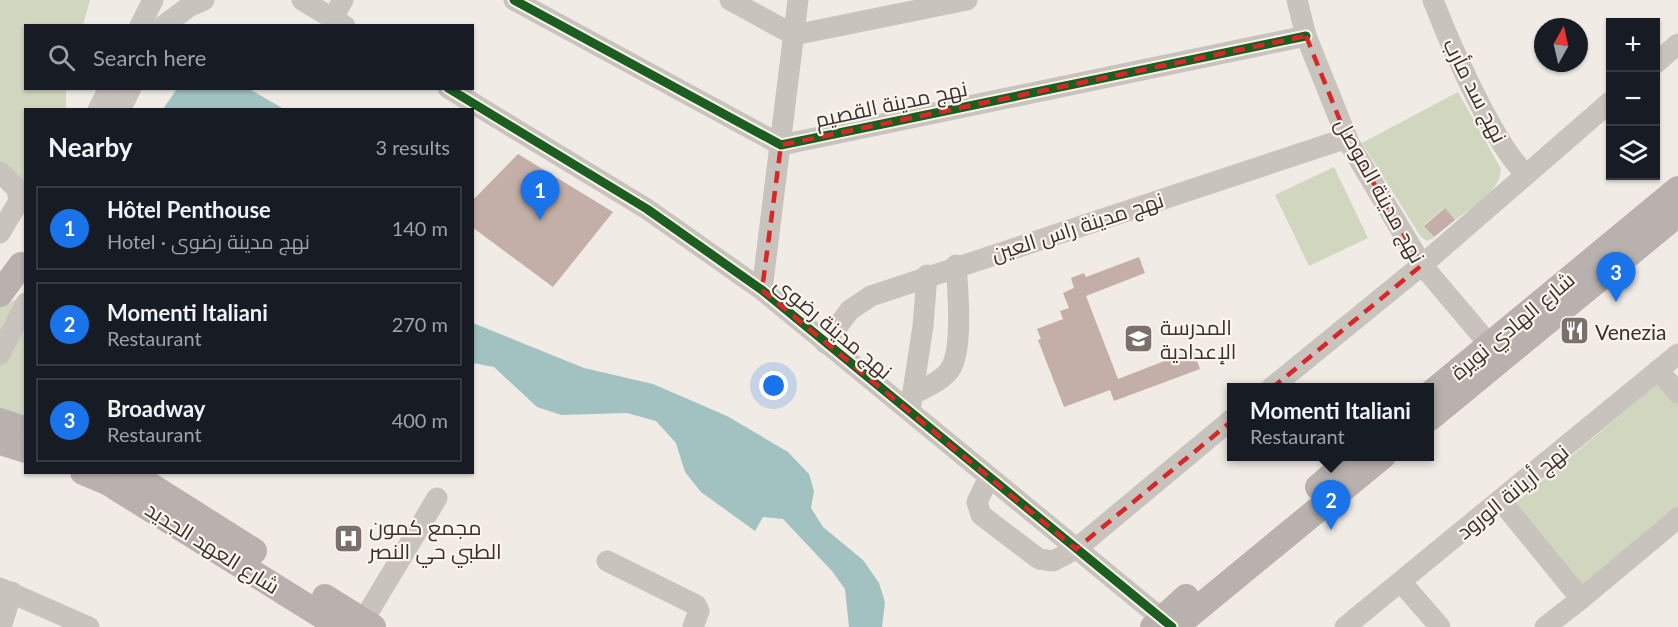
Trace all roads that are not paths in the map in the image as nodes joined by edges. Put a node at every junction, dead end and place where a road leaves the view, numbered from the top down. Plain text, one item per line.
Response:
1 (153, 0) edge
2 (172, 0) edge
3 (204, 0) edge
4 (302, 0) edge
5 (514, 0) edge
6 (730, 0) edge
7 (798, 0) edge
8 (967, 0) edge
9 (1297, 0) edge
10 (1433, 0) edge
11 (340, 15) edge
12 (141, 24) edge
13 (163, 24) edge
14 (165, 24) edge
15 (794, 35) junction
16 (1306, 36) junction
17 (1678, 44) edge
18 (1660, 60) edge
19 (108, 90) edge
20 (130, 90) edge
21 (451, 90) edge
22 (1606, 106) edge
23 (100, 108) edge
24 (121, 108) edge
25 (1347, 138) junction
26 (781, 144) junction
27 (0, 172) edge
28 (1526, 174) junction
29 (1678, 189) edge
30 (1678, 214) edge
31 (0, 233) edge
32 (23, 260) edge
33 (1422, 265) junction
34 (956, 266) junction
35 (927, 275) junction
36 (762, 290) junction
37 (0, 294) edge
38 (24, 307) edge
39 (0, 310) edge
40 (825, 343) junction
41 (1495, 352) junction
42 (0, 354) edge
43 (1678, 354) edge
44 (1658, 370) junction
45 (1276, 383) edge
46 (1434, 391) edge
47 (1678, 393) edge
48 (911, 404) junction
49 (1434, 414) edge
50 (0, 421) edge
51 (1227, 423) edge
52 (24, 429) edge
53 (0, 442) edge
54 (24, 449) edge
55 (1348, 461) edge
56 (1377, 461) edge
57 (87, 474) edge
58 (132, 474) edge
59 (989, 477) junction
60 (437, 498) dead end
61 (1501, 501) junction
62 (1678, 518) edge
63 (1076, 549) junction
64 (607, 561) dead end
65 (1401, 582) junction
66 (6, 590) edge
67 (1581, 599) junction
68 (694, 624) edge
69 (359, 625) edge
70 (1165, 625) edge
71 (1, 627) edge
72 (89, 627) edge
73 (1345, 627) edge
74 (1440, 627) edge
75 (1545, 627) edge

1 - 12 street
2 - 13 street
3 - 14 street
4 - 11 street
5 - 26 street
6 - 15 street
7 - 15 street
8 - 15 street
9 - 16 street, نهج مدينة الموصل
10 - 28 street, نهج سد مأرب
15 - 26 street
16 - 25 street, نهج مدينة الموصل
16 - 26 street, نهج مدينة القصيم
17 - 18 street
19 - 23 street
20 - 24 street
21 - 36 street, نهج مدينة رضوى
22 - 28 street
25 - 33 street, نهج مدينة الموصل
25 - 34 street, نهج مدينة راس العين
26 - 36 street
27 - 31 street
28 - 33 street
29 - 41 main road, شارع الهادي نويرة
30 - 41 main road, شارع الهادي نويرة
32 - 37 main road
32 - 39 street
33 - 41 street, نهج مدينة الموصل
33 - 45 street
34 - 35 street, نهج مدينة راس العين
34 - 48 street
35 - 40 street, نهج مدينة راس العين
35 - 48 street
36 - 40 street, نهج مدينة رضوى
38 - 42 street
40 - 48 street, نهج مدينة رضوى
41 - 46 main road, شارع الهادي نويرة
41 - 49 main road, شارع الهادي نويرة
43 - 44 street, نهج أريانة الورود
44 - 47 street
44 - 61 street, نهج أريانة الورود
48 - 59 street, نهج مدينة رضوى
50 - 52 main road
51 - 63 street
53 - 54 main road
55 - 70 main road
56 - 70 main road
57 - 69 main road, شارع العهد الجديد
58 - 69 main road, شارع العهد الجديد
59 - 63 street, نهج مدينة رضوى
59 - 63 street
60 - 69 street
61 - 65 street, نهج أريانة الورود
61 - 67 street
62 - 67 street
63 - 70 street, نهج مدينة رضوى
64 - 68 street
65 - 73 street, نهج أريانة الورود
65 - 74 street
66 - 71 street
66 - 72 street
67 - 75 street

